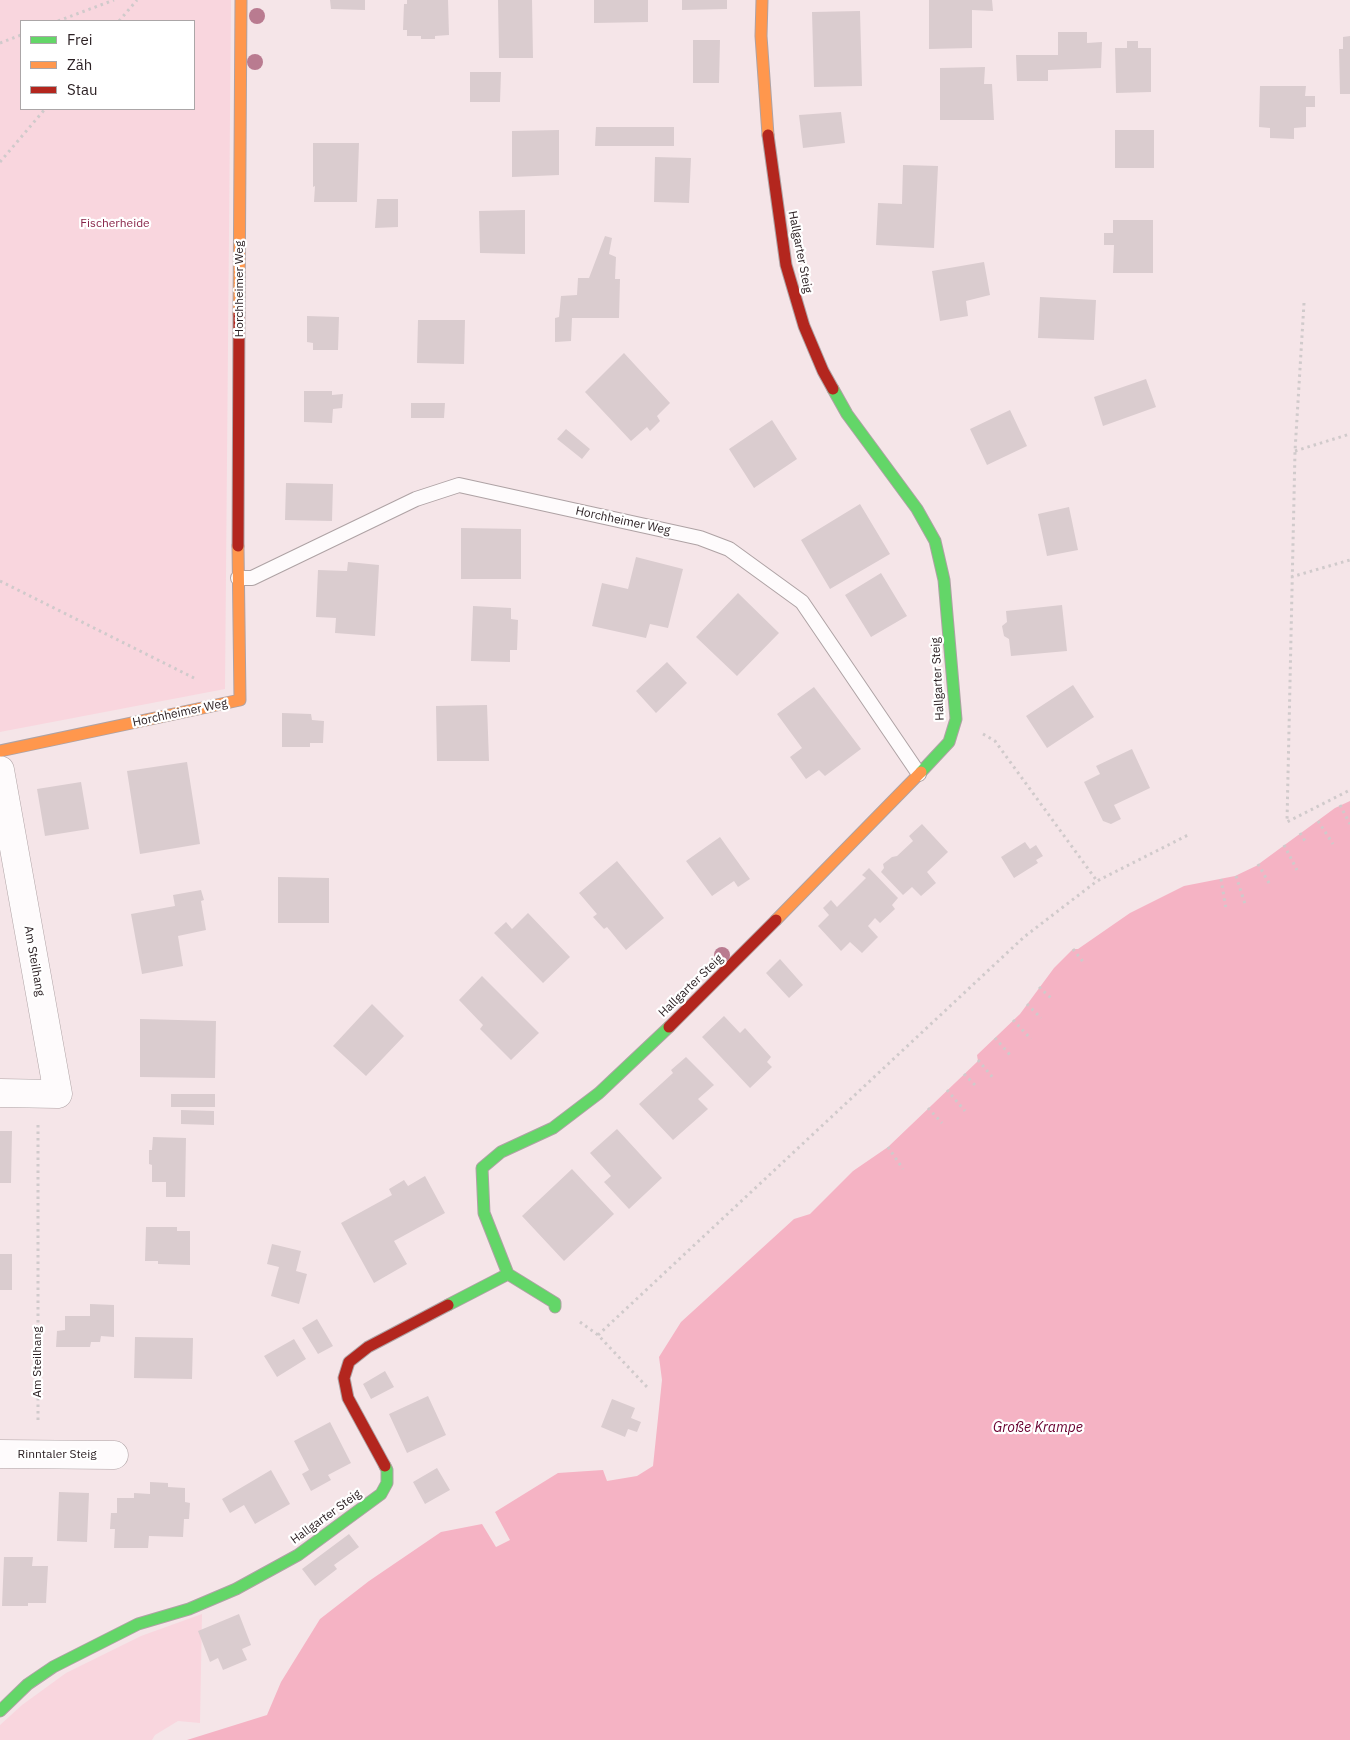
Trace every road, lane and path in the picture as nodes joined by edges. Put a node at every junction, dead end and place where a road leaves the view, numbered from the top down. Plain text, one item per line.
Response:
1 (114, 0) edge
2 (137, 0) edge
3 (241, 0) edge
4 (762, 0) edge
5 (61, 20) edge
6 (120, 20) edge
7 (20, 35) edge
8 (0, 43) edge
9 (44, 110) edge
10 (0, 162) edge
11 (1304, 303) dead end
12 (1350, 434) edge
13 (1295, 451) junction
14 (1350, 560) edge
15 (1291, 577) junction
16 (238, 578) junction
17 (0, 581) edge
18 (195, 678) dead end
19 (956, 719) junction
20 (0, 751) edge
21 (0, 770) edge
22 (919, 774) junction
23 (1350, 790) edge
24 (1340, 805) dead end
25 (1318, 820) dead end
26 (1350, 824) edge
27 (1300, 833) dead end
28 (1188, 835) dead end
29 (1305, 841) dead end
30 (1333, 844) dead end
31 (1284, 845) dead end
32 (1258, 864) dead end
33 (1297, 870) dead end
34 (1236, 876) dead end
35 (1221, 879) dead end
36 (1097, 881) junction
37 (1269, 883) dead end
38 (1245, 904) dead end
39 (1226, 909) dead end
40 (1073, 949) dead end
41 (1084, 963) dead end
42 (1039, 988) dead end
43 (1051, 998) dead end
44 (1027, 1004) dead end
45 (1040, 1018) dead end
46 (1014, 1020) dead end
47 (995, 1038) dead end
48 (1031, 1039) dead end
49 (1011, 1056) dead end
50 (978, 1060) dead end
51 (964, 1074) dead end
52 (994, 1079) dead end
53 (977, 1087) dead end
54 (947, 1090) dead end
55 (0, 1093) edge
56 (928, 1108) dead end
57 (965, 1111) dead end
58 (942, 1123) dead end
59 (37, 1133) dead end
60 (888, 1147) dead end
61 (903, 1169) dead end
62 (508, 1274) junction
63 (555, 1307) joint
64 (598, 1336) junction
65 (647, 1387) dead end
66 (38, 1411) dead end
67 (0, 1454) edge
68 (114, 1455) dead end
69 (0, 1711) edge

1 - 5 path
2 - 6 path
3 - 16 street, Horchheimer Weg
4 - 19 street, Hallgarter Steig
7 - 8 path
9 - 10 path
11 - 13 path
12 - 13 path
13 - 15 path
14 - 15 path
15 - 23 path
16 - 20 street, Horchheimer Weg
16 - 22 lane, Horchheimer Weg
17 - 18 path
19 - 22 street, Hallgarter Steig
19 - 36 path
21 - 55 street, Am Steilhang
22 - 62 street, Hallgarter Steig
24 - 26 path
25 - 30 path
27 - 29 path
28 - 36 path
31 - 33 path
32 - 37 path
34 - 38 path
35 - 39 path
36 - 64 path
40 - 41 path
42 - 43 path
44 - 45 path
46 - 48 path
47 - 49 path
50 - 52 path
51 - 53 path
54 - 57 path
56 - 58 path
59 - 66 path, Am Steilhang
60 - 61 path
62 - 63 street
62 - 69 street, Hallgarter Steig
63 - 64 path
64 - 65 path
67 - 68 street, Rinntaler Steig

